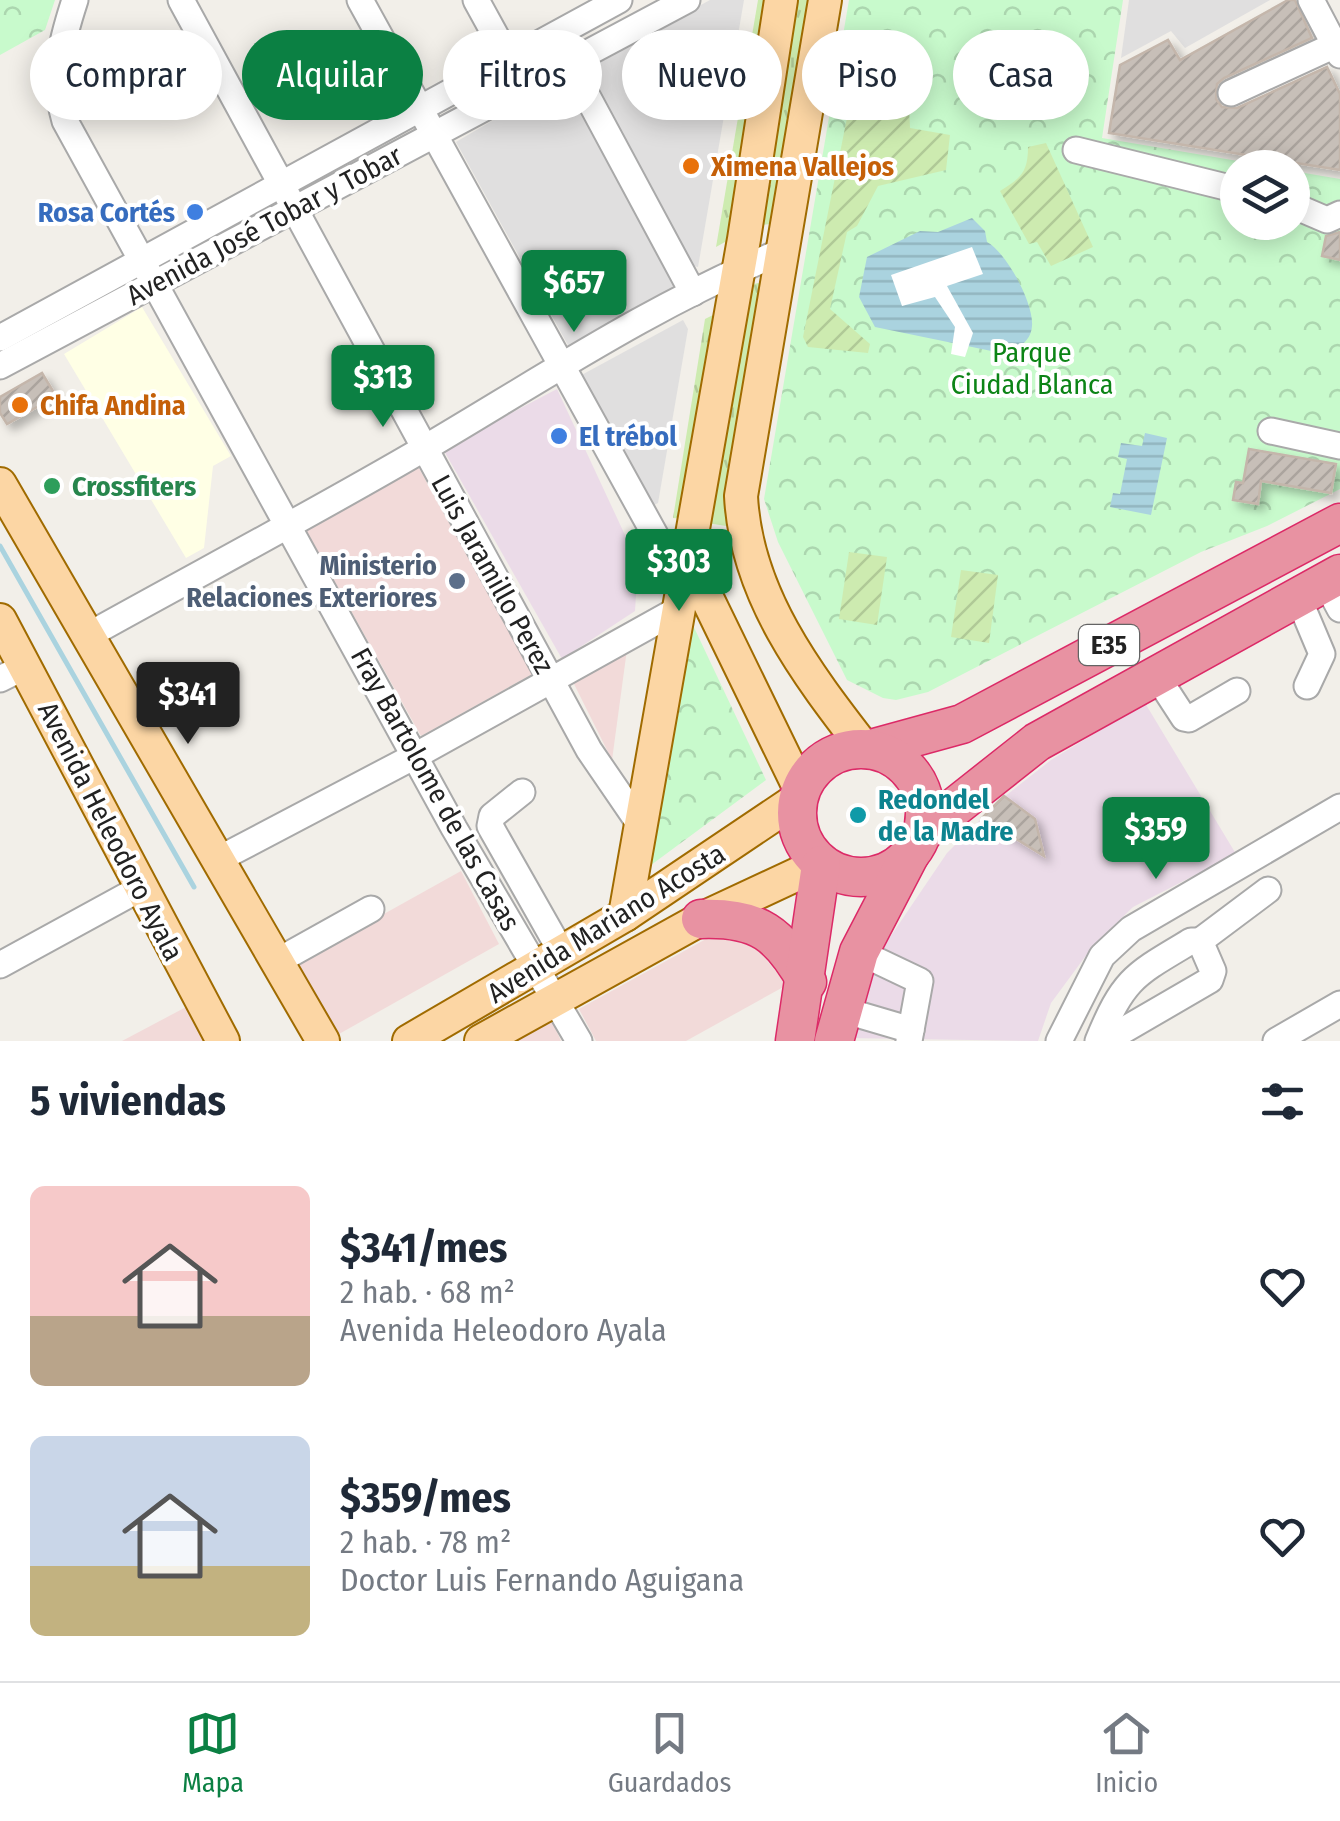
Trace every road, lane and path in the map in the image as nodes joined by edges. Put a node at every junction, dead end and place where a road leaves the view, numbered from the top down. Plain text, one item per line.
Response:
1 (75, 0) edge
2 (182, 0) edge
3 (360, 0) edge
4 (476, 0) edge
5 (619, 0) edge
6 (687, 0) edge
7 (780, 0) edge
8 (825, 0) edge
9 (1311, 0) edge
10 (580, 9) edge
11 (377, 30) edge
12 (492, 30) edge
13 (560, 30) edge
14 (602, 46) edge
15 (1337, 50) edge
16 (1231, 92) dead end
17 (423, 114) edge
18 (396, 120) edge
19 (465, 120) edge
20 (600, 120) edge
21 (435, 136) junction
22 (1076, 150) dead end
23 (283, 184) junction
24 (1220, 186) edge
25 (297, 209) junction
26 (1310, 213) edge
27 (1340, 214) edge
28 (783, 251) junction
29 (139, 259) junction
30 (737, 270) junction
31 (152, 283) junction
32 (693, 293) junction
33 (0, 338) edge
34 (0, 366) edge
35 (559, 366) junction
36 (1270, 431) dead end
37 (1340, 446) edge
38 (424, 448) junction
39 (0, 484) edge
40 (289, 523) junction
41 (1340, 523) edge
42 (688, 560) junction
43 (1326, 590) edge
44 (679, 609) junction
45 (0, 620) edge
46 (87, 636) junction
47 (13, 673) edge
48 (1156, 675) junction
49 (550, 679) junction
50 (1307, 686) dead end
51 (1237, 691) dead end
52 (868, 749) junction
53 (415, 756) junction
54 (522, 792) dead end
55 (800, 795) junction
56 (1340, 806) edge
57 (641, 826) junction
58 (916, 843) junction
59 (217, 860) junction
60 (820, 864) junction
61 (138, 889) junction
62 (1268, 890) dead end
63 (371, 909) dead end
64 (625, 915) junction
65 (701, 919) junction
66 (1200, 941) junction
67 (859, 952) junction
68 (550, 960) junction
69 (276, 962) junction
70 (0, 965) edge
71 (807, 982) junction
72 (556, 1000) junction
73 (1340, 1004) edge
74 (839, 1025) edge
75 (312, 1033) edge
76 (910, 1035) edge
77 (223, 1041) edge
78 (409, 1041) edge
79 (481, 1041) edge
80 (578, 1041) edge
81 (795, 1041) edge
82 (1059, 1041) edge
83 (1102, 1041) edge
84 (1276, 1041) edge

1 - 29 street, Fray Bartolome de las Casas
2 - 23 street, Luis Jaramillo Perez
3 - 11 street
4 - 12 street
5 - 10 street, Avenida José Tobar y Tobar
6 - 14 street, Avenida José Tobar y Tobar
7 - 30 main road
8 - 28 main road
9 - 15 street
10 - 13 street, Avenida José Tobar y Tobar
15 - 16 street
17 - 21 street
18 - 23 street, Avenida José Tobar y Tobar
19 - 21 street, Avenida José Tobar y Tobar
20 - 32 street
21 - 25 street, Avenida José Tobar y Tobar
21 - 35 street
22 - 24 street
23 - 25 street, Luis Jaramillo Perez
23 - 29 street, Avenida José Tobar y Tobar
25 - 31 street, Avenida José Tobar y Tobar
25 - 38 street, Luis Jaramillo Perez
26 - 27 street
28 - 30 street
28 - 52 main road
29 - 31 street, Fray Bartolome de las Casas
29 - 33 street, Avenida José Tobar y Tobar
30 - 32 street
30 - 42 main road
31 - 34 street, Avenida José Tobar y Tobar
31 - 40 street, Fray Bartolome de las Casas
32 - 35 street
35 - 38 street
35 - 42 street
36 - 37 street
38 - 40 street
38 - 49 street, Luis Jaramillo Perez
39 - 46 main road
40 - 46 street
40 - 53 street, Fray Bartolome de las Casas
41 - 52 highway, E35
42 - 44 main road
42 - 55 main road
43 - 48 highway, E35
43 - 50 street
44 - 49 street
44 - 57 main road
45 - 47 main road, Avenida Heleodoro Ayala
46 - 59 main road
47 - 61 main road, Avenida Heleodoro Ayala
48 - 51 street
48 - 58 highway, E35
49 - 53 street
49 - 57 street, Luis Jaramillo Perez
52 - 55 highway, E35
52 - 58 highway
53 - 59 street
53 - 68 street, Fray Bartolome de las Casas
54 - 68 street
55 - 60 highway
55 - 64 main road, Avenida Mariano Acosta
56 - 82 street
57 - 64 main road
58 - 60 highway, E35
58 - 67 highway, E35
59 - 69 main road
60 - 65 main road, Avenida Mariano Acosta
60 - 71 highway
61 - 70 street
61 - 77 main road, Avenida Heleodoro Ayala
62 - 66 street
63 - 69 street
64 - 68 main road, Avenida Mariano Acosta
65 - 71 highway
65 - 72 main road, Avenida Mariano Acosta
66 - 83 street
66 - 83 street
67 - 74 highway, E35
67 - 76 street
68 - 72 street, Fray Bartolome de las Casas
68 - 78 main road, Avenida Mariano Acosta
69 - 75 main road
71 - 81 highway
72 - 79 main road, Avenida Mariano Acosta
72 - 80 street, Fray Bartolome de las Casas
73 - 84 street
74 - 76 street

